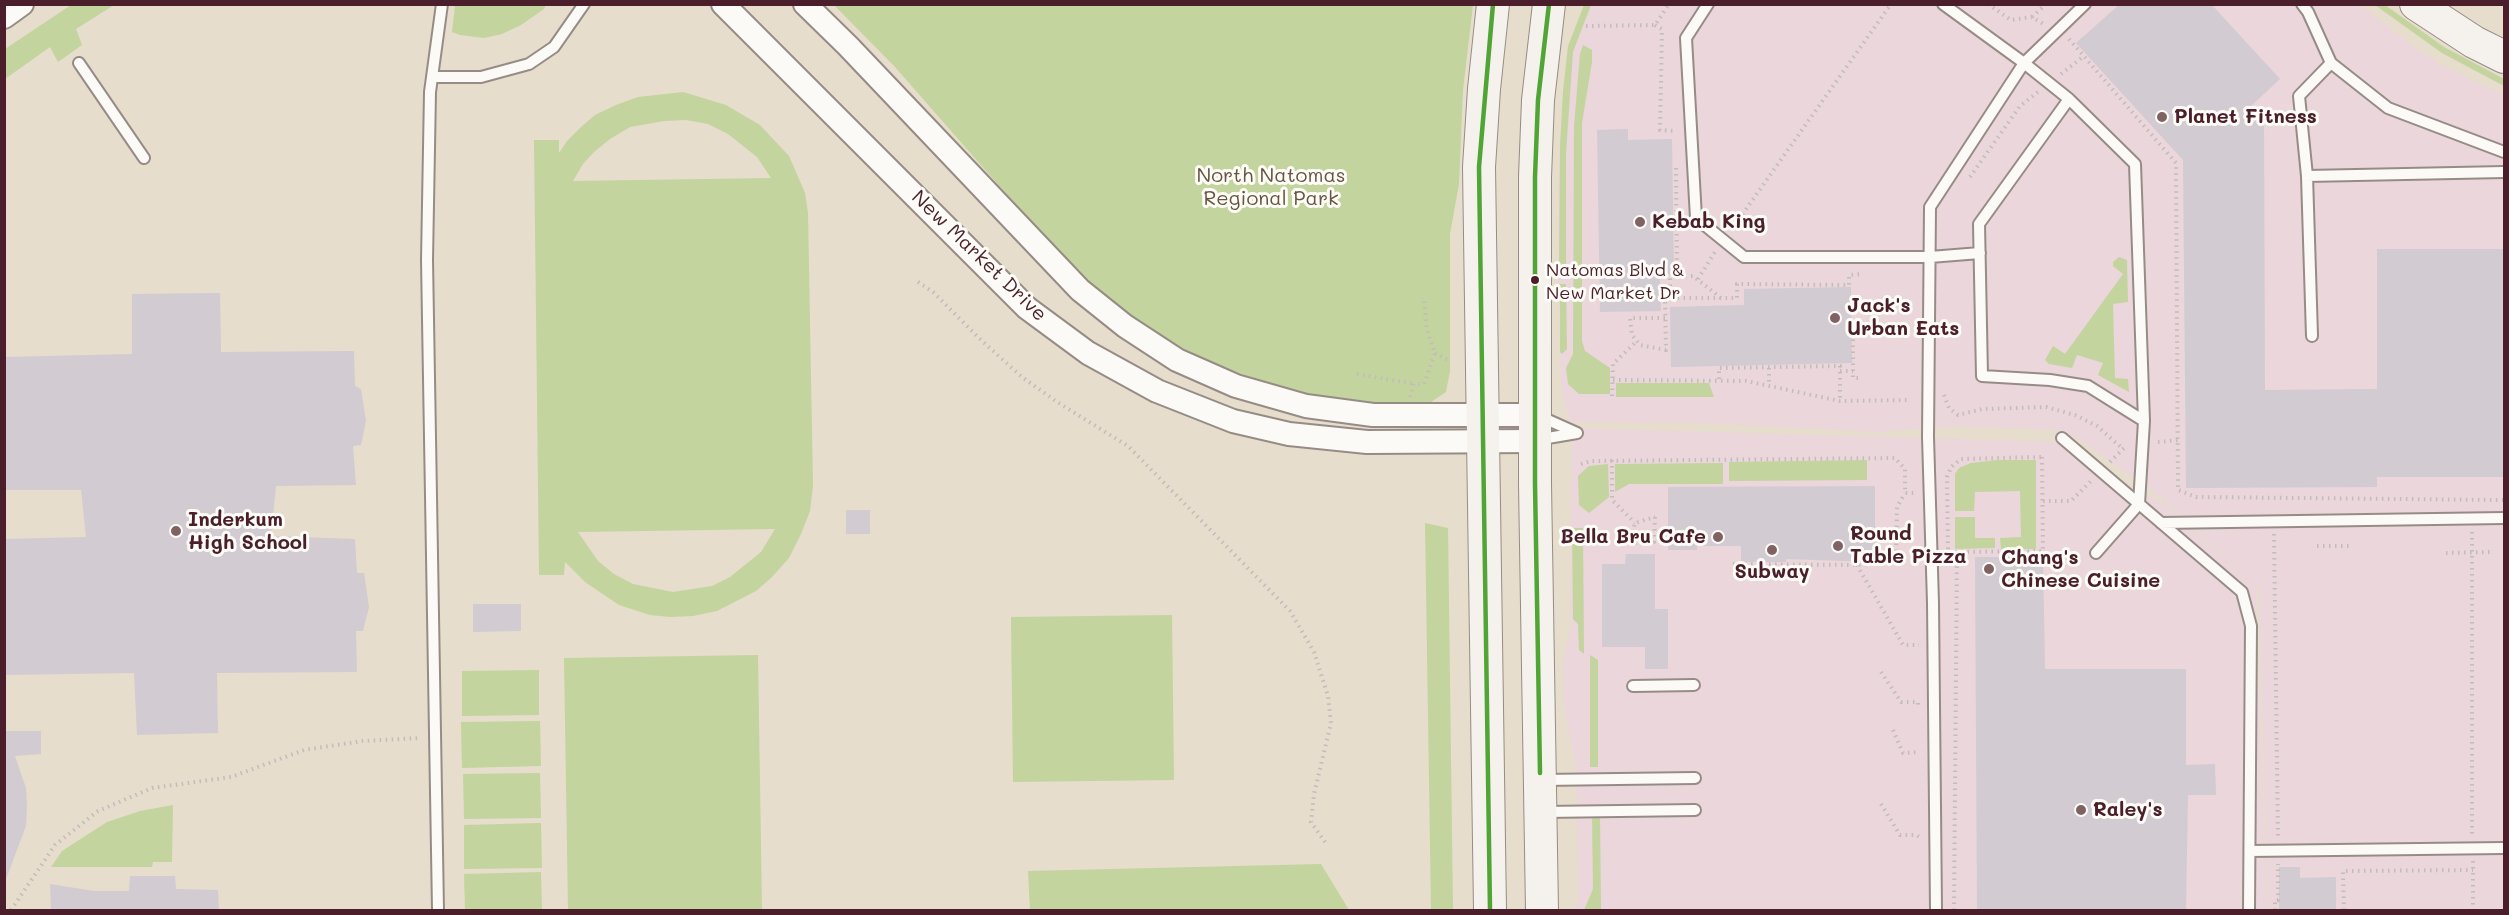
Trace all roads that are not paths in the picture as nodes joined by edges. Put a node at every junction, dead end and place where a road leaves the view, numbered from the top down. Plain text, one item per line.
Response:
1 (22, 4) edge
2 (442, 4) edge
3 (584, 4) edge
4 (723, 4) edge
5 (805, 4) edge
6 (1493, 4) edge
7 (1549, 4) edge
8 (1707, 4) edge
9 (1943, 4) edge
10 (2085, 4) edge
11 (2302, 4) edge
12 (2416, 4) edge
13 (4, 17) edge
14 (2505, 57) edge
15 (79, 63) dead end
16 (2024, 63) junction
17 (2331, 63) junction
18 (432, 77) junction
19 (2069, 99) junction
20 (2505, 152) edge
21 (144, 158) dead end
22 (2505, 172) edge
23 (2307, 176) junction
24 (1980, 253) junction
25 (1930, 257) junction
26 (2312, 336) dead end
27 (2144, 421) junction
28 (1482, 428) junction
29 (1535, 428) junction
30 (2062, 438) dead end
31 (2139, 504) junction
32 (2505, 518) edge
33 (2162, 523) junction
34 (2096, 553) dead end
35 (1694, 685) dead end
36 (1634, 686) dead end
37 (1695, 778) dead end
38 (1540, 780) junction
39 (1695, 810) dead end
40 (1540, 812) junction
41 (2505, 848) edge
42 (2250, 851) junction
43 (438, 910) edge
44 (1490, 910) edge
45 (1542, 910) edge
46 (1936, 910) edge
47 (2249, 910) edge

1 - 13 street
2 - 18 lane
3 - 18 lane
4 - 28 street, New Market Drive
5 - 28 street, New Market Drive
6 - 28 main road
7 - 29 main road
8 - 25 lane
9 - 16 lane
10 - 16 lane
11 - 17 lane
12 - 14 main road
15 - 21 lane
16 - 19 lane
16 - 25 lane
17 - 20 lane
17 - 23 lane
18 - 43 lane
19 - 24 lane
19 - 27 lane
22 - 23 lane
23 - 26 lane
24 - 25 lane
24 - 27 lane
25 - 46 lane
27 - 31 lane
28 - 29 street, New Market Drive
28 - 44 main road
29 - 38 main road
30 - 31 lane
31 - 33 lane
31 - 34 lane
32 - 33 lane
33 - 42 lane
35 - 36 lane
37 - 38 lane
38 - 40 main road
39 - 40 lane
40 - 45 main road
41 - 42 lane
42 - 47 lane

